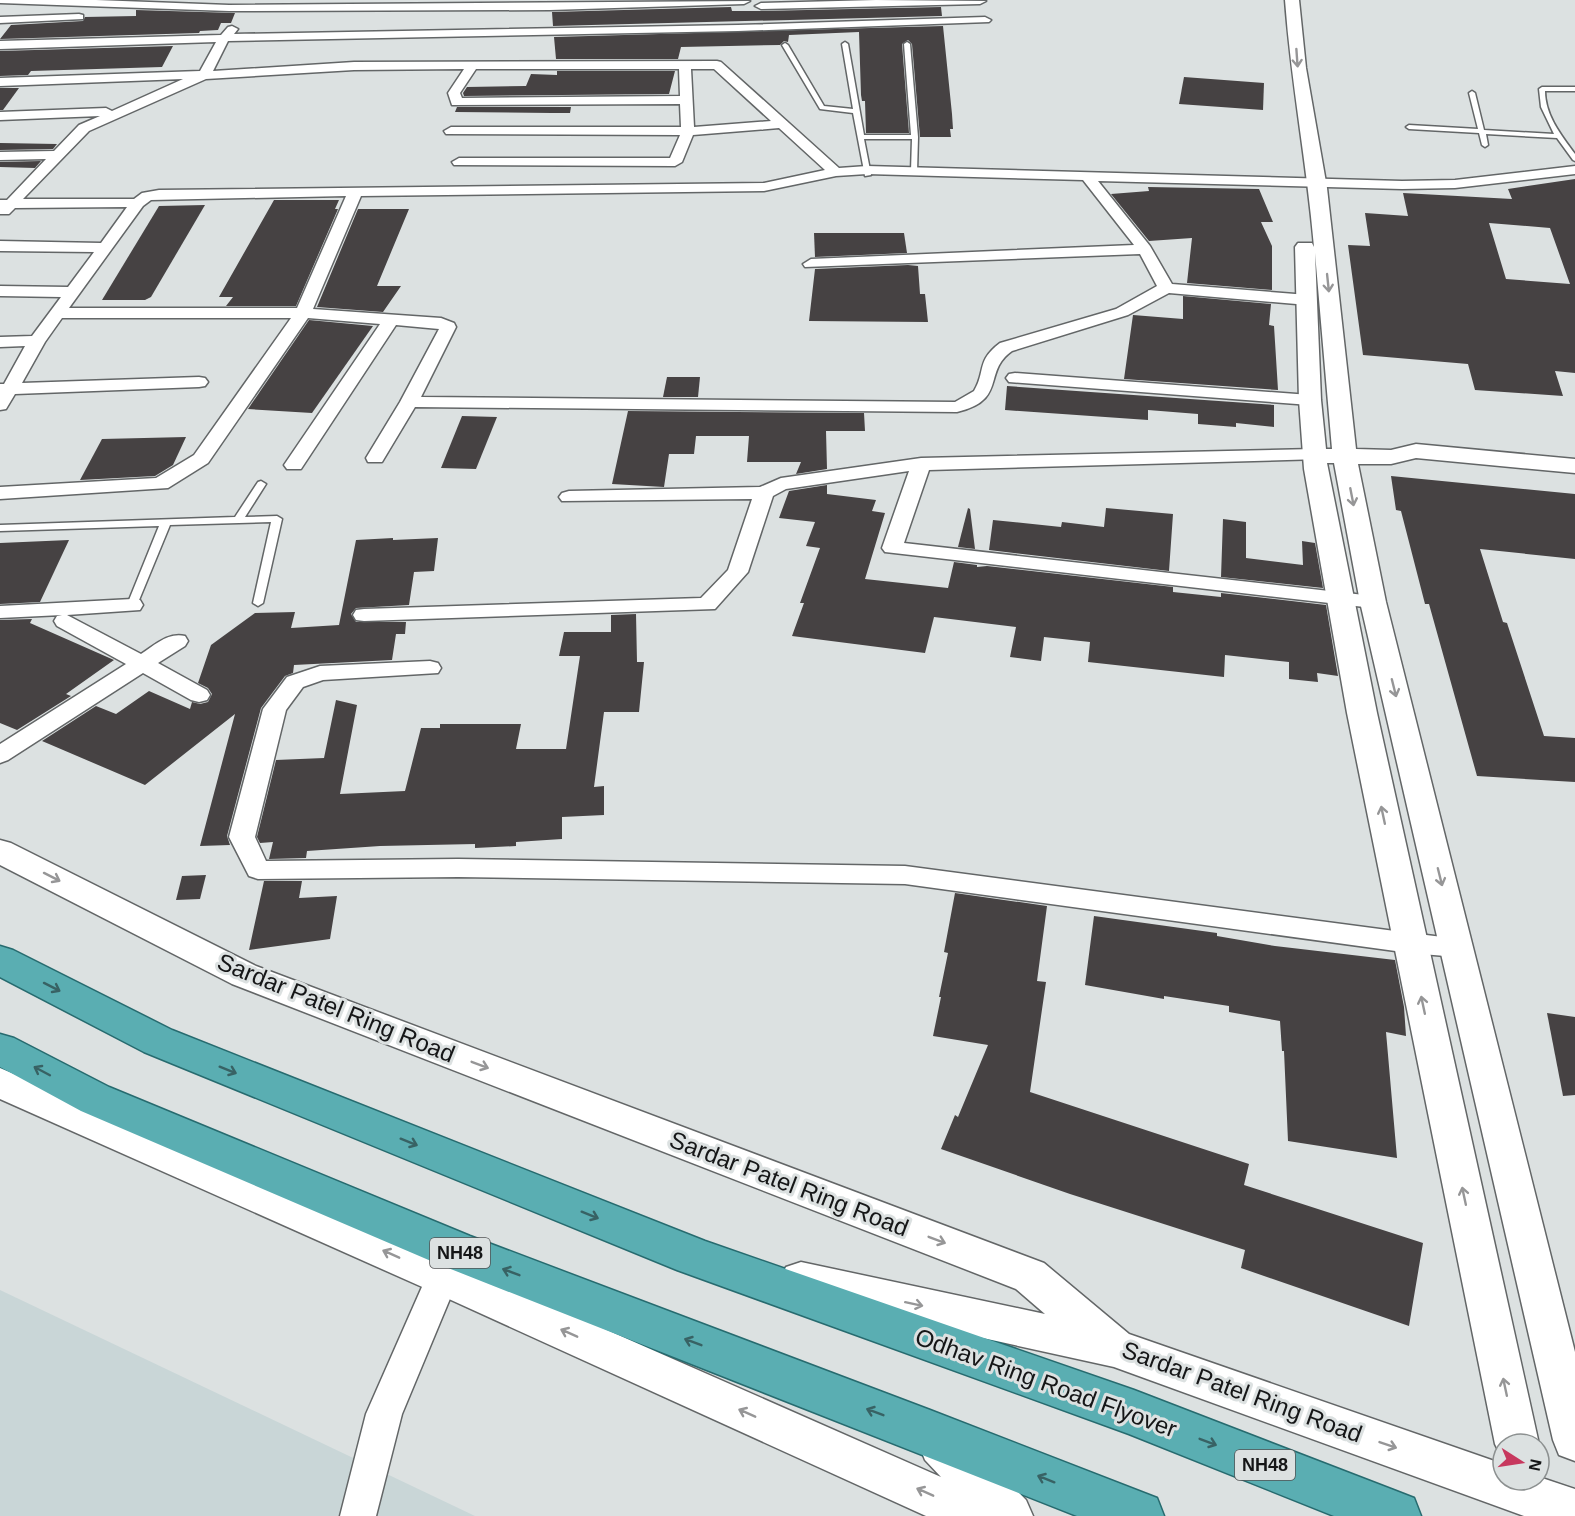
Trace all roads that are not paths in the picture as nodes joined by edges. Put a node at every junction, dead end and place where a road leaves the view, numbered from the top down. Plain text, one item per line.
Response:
1 (0, 0) edge
2 (10, 0) edge
3 (1292, 0) edge
4 (744, 1) edge
5 (980, 1) edge
6 (883, 2) edge
7 (553, 3) edge
8 (260, 4) edge
9 (761, 6) dead end
10 (197, 7) junction
11 (624, 18) dead end
12 (0, 20) edge
13 (985, 20) dead end
14 (890, 22) junction
15 (292, 24) dead end
16 (548, 26) junction
17 (84, 29) dead end
18 (49, 31) dead end
19 (25, 32) dead end
20 (0, 33) edge
21 (224, 38) junction
22 (716, 41) dead end
23 (577, 44) dead end
24 (845, 44) dead end
25 (907, 44) dead end
26 (0, 45) edge
27 (785, 45) dead end
28 (545, 55) junction
29 (592, 65) junction
30 (686, 65) junction
31 (472, 66) junction
32 (204, 75) junction
33 (1283, 77) dead end
34 (0, 82) edge
35 (1575, 89) edge
36 (1472, 93) dead end
37 (687, 100) junction
38 (856, 111) junction
39 (120, 112) junction
40 (0, 116) edge
41 (781, 124) junction
42 (1409, 127) dead end
43 (451, 131) dead end
44 (571, 131) junction
45 (688, 131) junction
46 (1480, 131) junction
47 (1559, 136) junction
48 (860, 137) junction
49 (915, 137) junction
50 (1485, 145) dead end
51 (57, 155) junction
52 (0, 156) edge
53 (1575, 159) edge
54 (459, 162) dead end
55 (1575, 170) edge
56 (915, 171) junction
57 (836, 172) junction
58 (863, 172) junction
59 (1575, 177) edge
60 (1090, 181) junction
61 (1309, 185) junction
62 (355, 193) junction
63 (138, 203) junction
64 (5, 204) edge
65 (0, 216) edge
66 (0, 246) edge
67 (104, 248) junction
68 (1145, 249) junction
69 (811, 264) dead end
70 (1166, 288) junction
71 (0, 291) edge
72 (72, 292) junction
73 (1308, 300) junction
74 (56, 313) junction
75 (303, 313) junction
76 (391, 320) junction
77 (37, 341) junction
78 (0, 342) edge
79 (1015, 378) dead end
80 (199, 382) dead end
81 (4, 389) edge
82 (1310, 400) junction
83 (409, 402) junction
84 (0, 405) edge
85 (1314, 455) junction
86 (1391, 457) junction
87 (375, 458) dead end
88 (1345, 458) junction
89 (921, 464) junction
90 (294, 465) dead end
91 (1575, 466) edge
92 (1575, 478) edge
93 (261, 484) dead end
94 (0, 493) edge
95 (764, 493) junction
96 (569, 497) dead end
97 (238, 520) junction
98 (166, 522) junction
99 (0, 528) edge
100 (1341, 600) junction
101 (1373, 602) junction
102 (258, 603) dead end
103 (132, 605) joint
104 (0, 612) edge
105 (364, 615) dead end
106 (65, 621) dead end
107 (177, 641) dead end
108 (141, 663) junction
109 (430, 669) dead end
110 (199, 696) dead end
111 (0, 755) edge
112 (0, 850) edge
113 (1410, 943) junction
114 (1457, 947) junction
115 (0, 960) edge
116 (0, 1049) edge
117 (0, 1083) edge
118 (693, 1256) junction
119 (448, 1264) junction
120 (1115, 1348) junction
121 (930, 1432) junction
122 (1514, 1432) edge
123 (1575, 1440) edge
124 (1491, 1475) edge
125 (1537, 1492) edge
126 (1120, 1508) edge
127 (1575, 1512) edge
128 (358, 1516) edge
129 (978, 1516) edge
130 (1010, 1516) edge
131 (1396, 1516) edge

1 - 2 street
2 - 10 street
3 -> 61 street
4 - 7 street
5 - 6 street
6 - 9 street
6 - 14 street
7 - 8 street
7 - 16 street
8 - 10 street
8 - 21 street
10 - 12 street
11 - 16 street
13 - 14 street
14 - 16 street
15 - 16 street
16 - 21 street
16 - 28 street
17 - 18 street
19 - 20 street
21 - 26 street
21 - 32 street
22 - 23 street
24 - 38 lane
25 - 49 lane
27 - 38 lane
28 - 29 street
28 - 31 street
29 - 30 street
29 - 44 street
30 - 37 street
30 - 41 street
31 - 32 street
31 - 44 street
32 - 34 street
32 - 39 street
33 - 61 street
35 - 47 lane
36 - 46 lane
37 - 44 street
37 - 45 street
38 - 48 lane
39 - 40 street
39 - 51 street
41 - 45 street
41 - 57 street
42 - 46 lane
43 - 44 street
44 - 45 street
44 - 45 street
44 - 54 street
46 - 47 lane
46 - 50 lane
47 - 53 lane
48 - 49 lane
48 - 58 lane
49 - 56 lane
51 - 52 street
51 - 64 street
55 - 61 street
56 - 58 street
56 - 60 street
57 - 58 street
57 - 62 street
58 - 60 street
59 - 61 street
60 - 61 street
60 - 68 street
61 - 73 street
61 -> 88 street
62 - 63 street
62 - 75 street
63 - 64 street
63 - 67 street
64 - 65 street
66 - 67 street
67 - 72 street
68 - 69 street
68 - 70 street
70 - 73 street
70 - 83 street
71 - 72 street
72 - 74 street
73 - 82 street
74 - 75 street
74 - 77 street
75 - 76 street
75 - 94 street
76 - 83 street
76 - 90 street
77 - 78 street
77 - 81 street
79 - 82 street
80 - 81 street
81 - 84 street
82 - 85 street
83 - 87 street
85 - 88 street
85 - 89 street
85 - 100 street
86 - 88 street
86 - 91 street
86 - 92 street
88 -> 101 street
89 - 95 street
89 - 100 street
93 - 97 lane
95 - 96 street
95 - 105 street
97 - 98 lane
97 - 102 lane
98 - 99 lane
98 - 103 lane
100 - 101 street
113 -> 100 street
101 -> 114 street
103 - 104 street
106 - 108 street
107 - 108 street
108 - 110 street
108 - 111 street
109 - 113 street
112 -> 120 street, Sardar Patel Ring Road
113 - 114 street
122 -> 113 street
114 - 123 street
115 -> 118 highway, NH48
119 -> 116 highway, NH48
119 -> 117 street
118 -> 120 street
118 -> 131 highway, Odhav Ring Road Flyover / NH48
121 -> 119 highway, NH48
119 - 128 street
129 -> 119 street
120 -> 124 street, Sardar Patel Ring Road
126 -> 121 highway, NH48
121 - 130 street
125 - 127 street, Sardar Patel Ring Road

